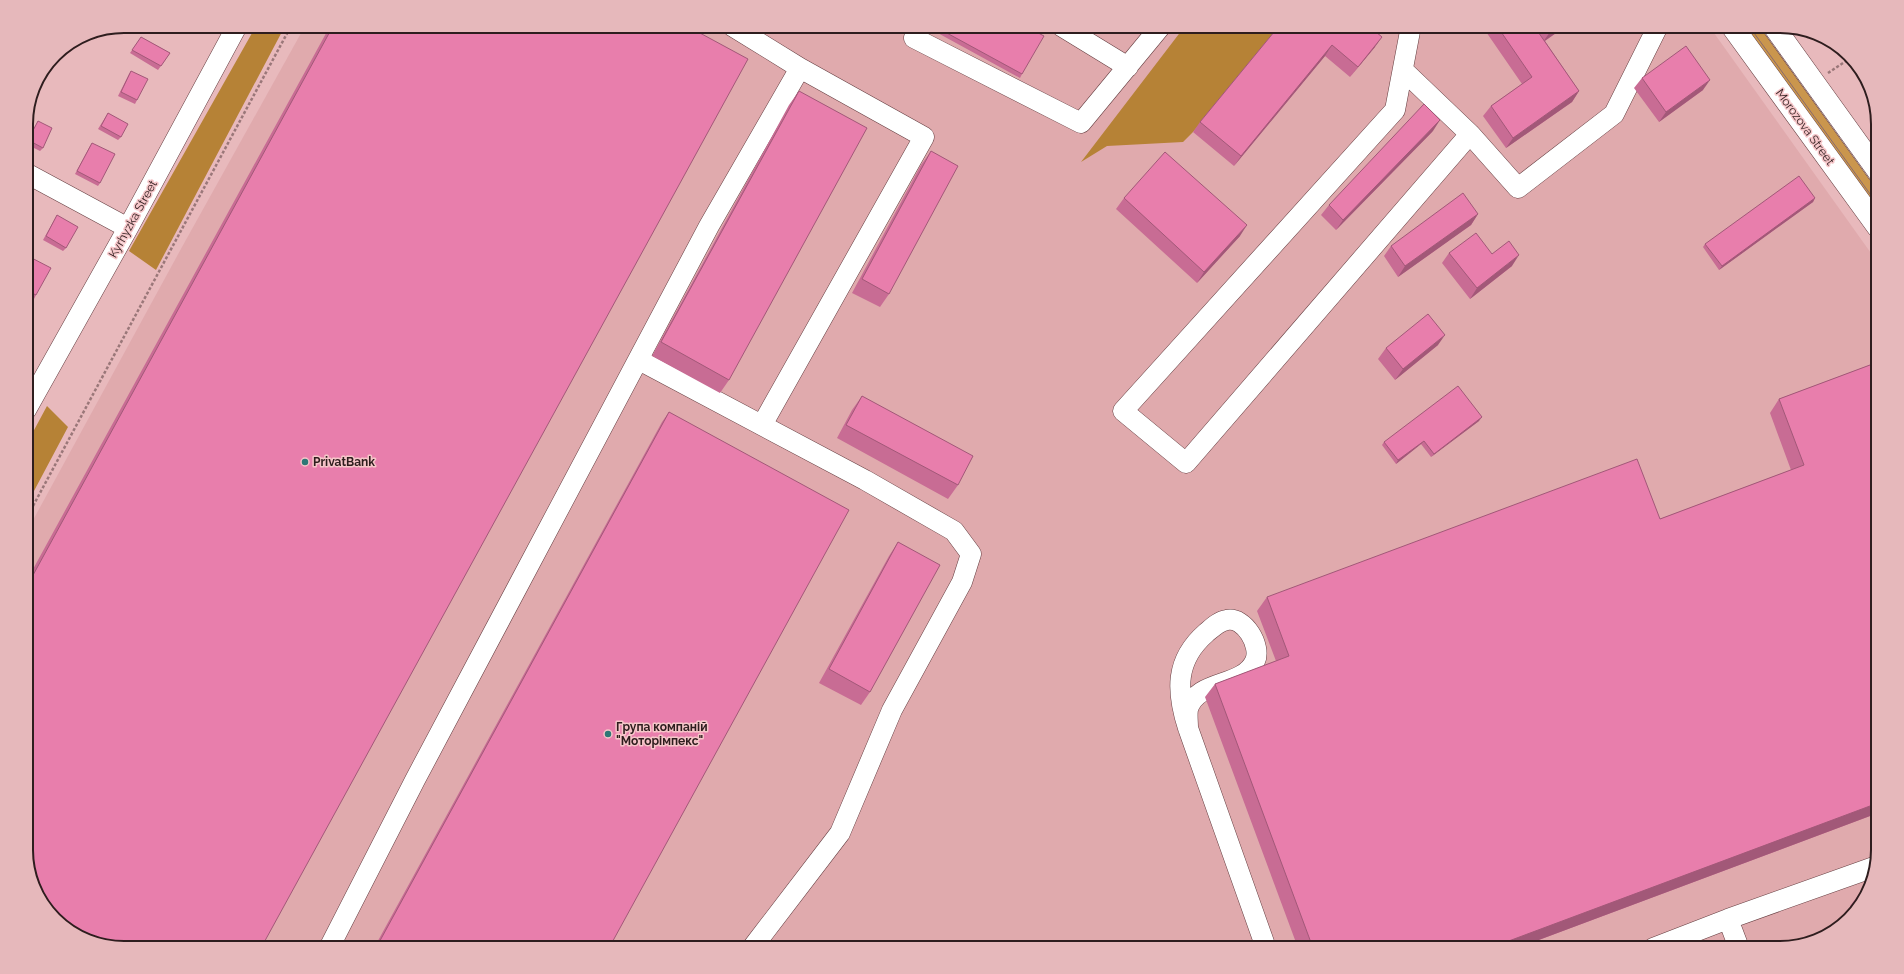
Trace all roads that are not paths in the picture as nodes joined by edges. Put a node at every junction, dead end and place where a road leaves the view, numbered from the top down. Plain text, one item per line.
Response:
1 (233, 33) edge
2 (743, 33) edge
3 (916, 33) edge
4 (1072, 33) edge
5 (1155, 33) edge
6 (1410, 33) edge
7 (1654, 33) edge
8 (1737, 33) edge
9 (1778, 33) edge
10 (1128, 67) junction
11 (800, 68) junction
12 (1402, 70) junction
13 (1470, 134) junction
14 (1871, 162) edge
15 (33, 177) edge
16 (1871, 217) edge
17 (128, 228) junction
18 (639, 360) junction
19 (33, 398) edge
20 (762, 425) junction
21 (1188, 728) junction
22 (1869, 869) edge
23 (1728, 920) junction
24 (334, 941) edge
25 (757, 941) edge
26 (1264, 941) edge
27 (1672, 941) edge
28 (1736, 941) edge

1 - 17 street, Kyrhyzka Street
2 - 11 street
3 - 10 street
4 - 10 street
5 - 10 street
6 - 12 street
7 - 13 street
8 - 16 main road, Morozova Street
9 - 14 main road
11 - 18 street
11 - 20 street
12 - 13 street
12 - 13 street
15 - 17 street
17 - 19 street, Kyrhyzka Street
18 - 20 street
18 - 24 street
20 - 25 street
21 - 21 street
21 - 26 street
22 - 23 street
23 - 27 street
23 - 28 street

